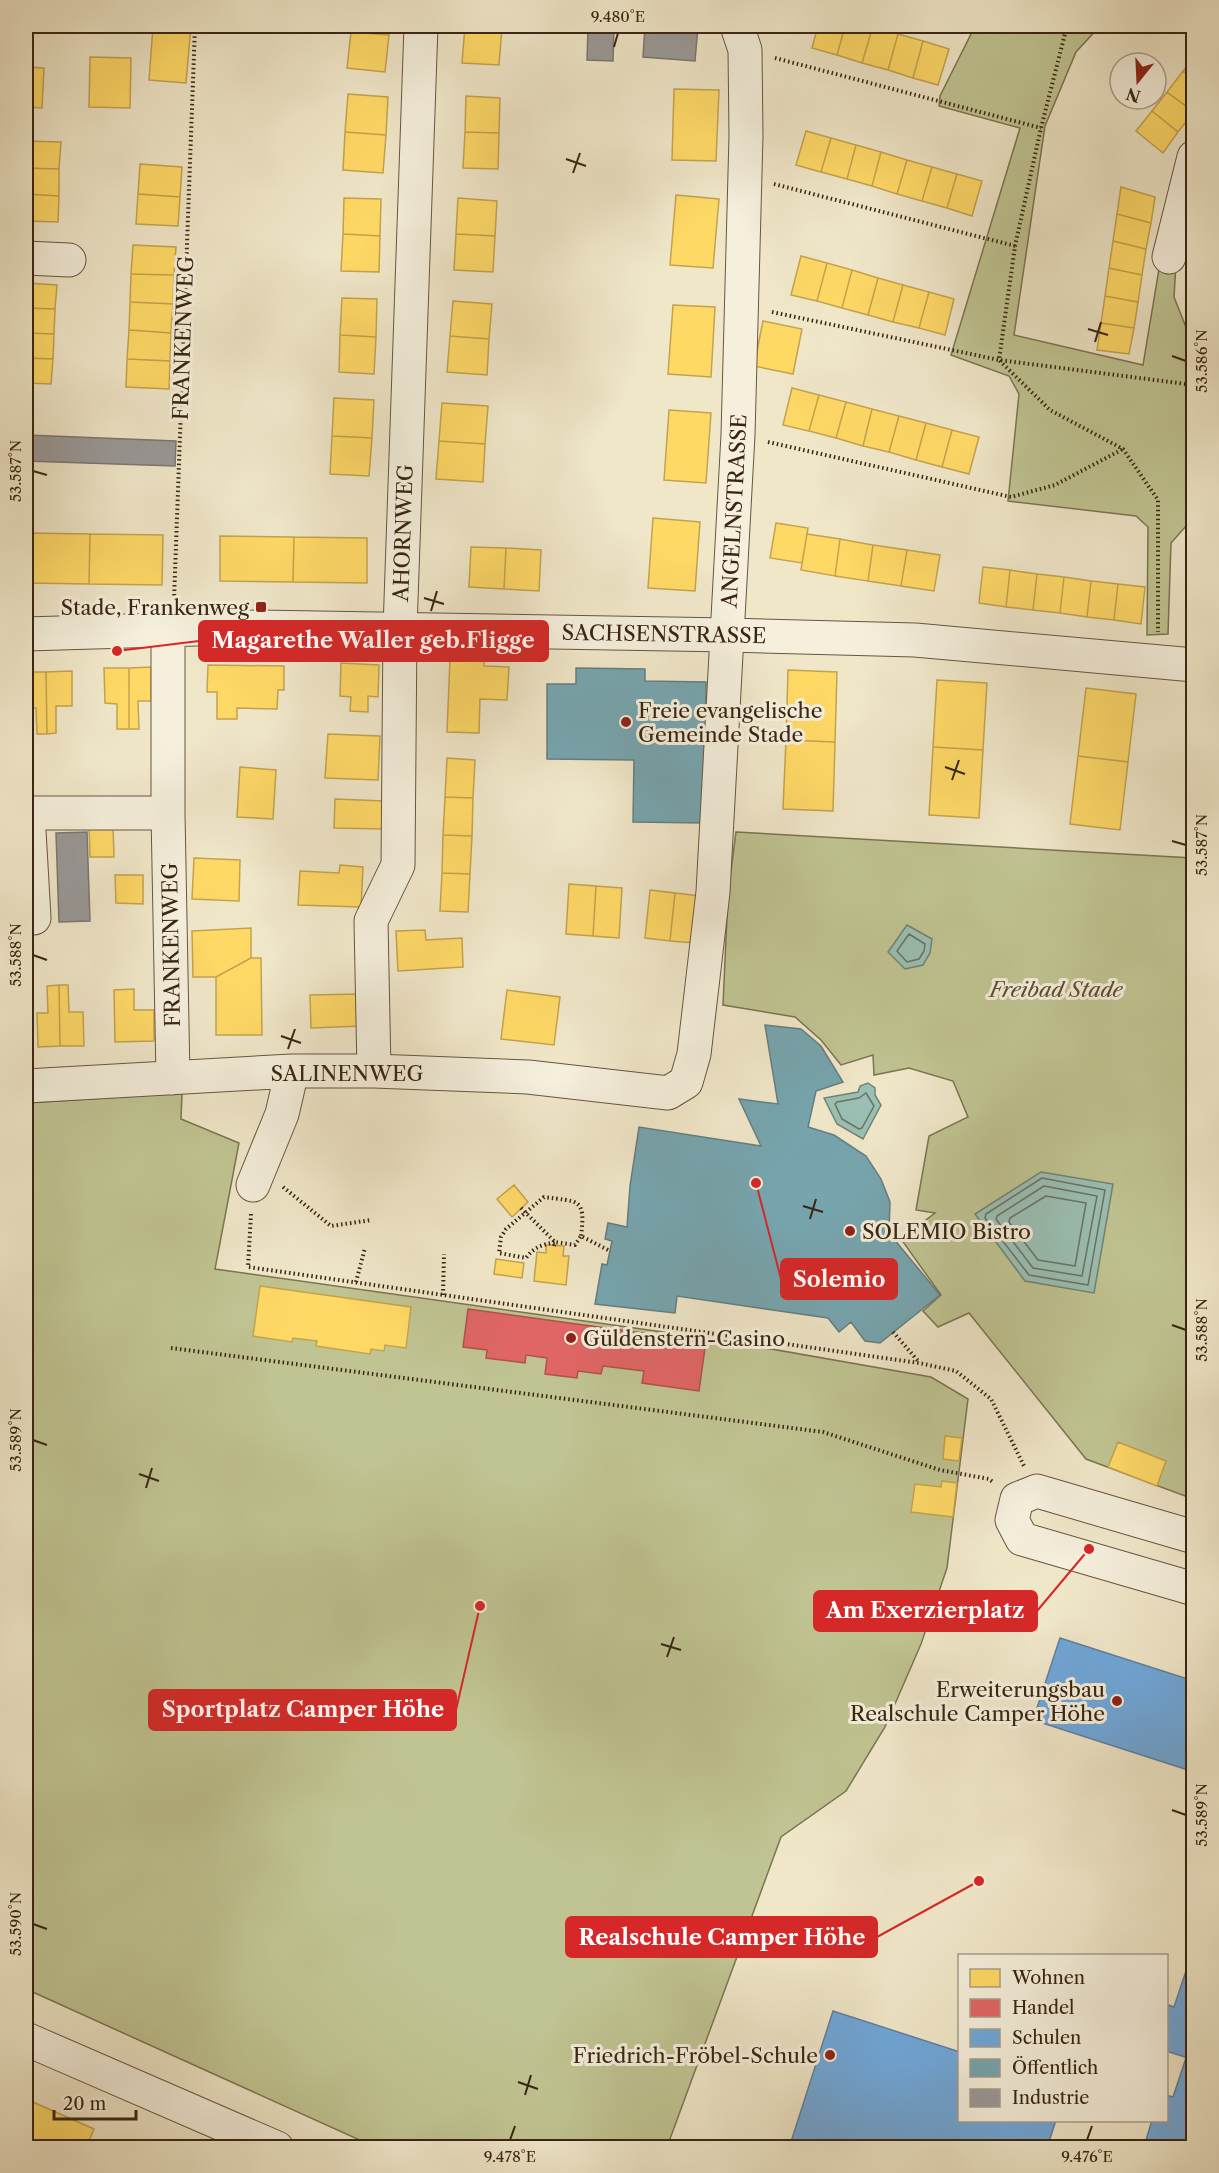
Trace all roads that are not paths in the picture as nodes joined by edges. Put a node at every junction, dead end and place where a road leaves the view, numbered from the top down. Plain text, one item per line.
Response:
1 (421, 26) edge
2 (741, 38) edge
3 (1194, 157) edge
4 (1169, 257) dead end
5 (26, 258) edge
6 (69, 260) dead end
7 (400, 629) junction
8 (162, 630) junction
9 (26, 634) edge
10 (729, 635) junction
11 (1194, 665) edge
12 (168, 813) junction
13 (34, 918) dead end
14 (292, 1071) junction
15 (374, 1071) junction
16 (174, 1078) junction
17 (26, 1086) edge
18 (668, 1093) joint
19 (256, 1176) road end
20 (1194, 1537) edge
21 (1194, 1589) edge
22 (26, 2039) edge
23 (277, 2148) edge

1 - 7 street, AHORNWEG
2 - 10 street, ANGELNSTRASSE
3 - 4 street
5 - 6 street
7 - 8 street, SACHSENSTRASSE
7 - 10 street, SACHSENSTRASSE
7 - 15 street, AHORNWEG
8 - 9 street, SACHSENSTRASSE
8 - 12 street, FRANKENWEG
10 - 11 street, SACHSENSTRASSE
10 - 18 street, ANGELNSTRASSE
12 - 13 street
12 - 16 street, FRANKENWEG
14 - 15 street, SALINENWEG
14 - 16 street, SALINENWEG
14 - 19 street
15 - 18 street, SALINENWEG
16 - 17 street, SALINENWEG
20 - 21 street
22 - 23 street

